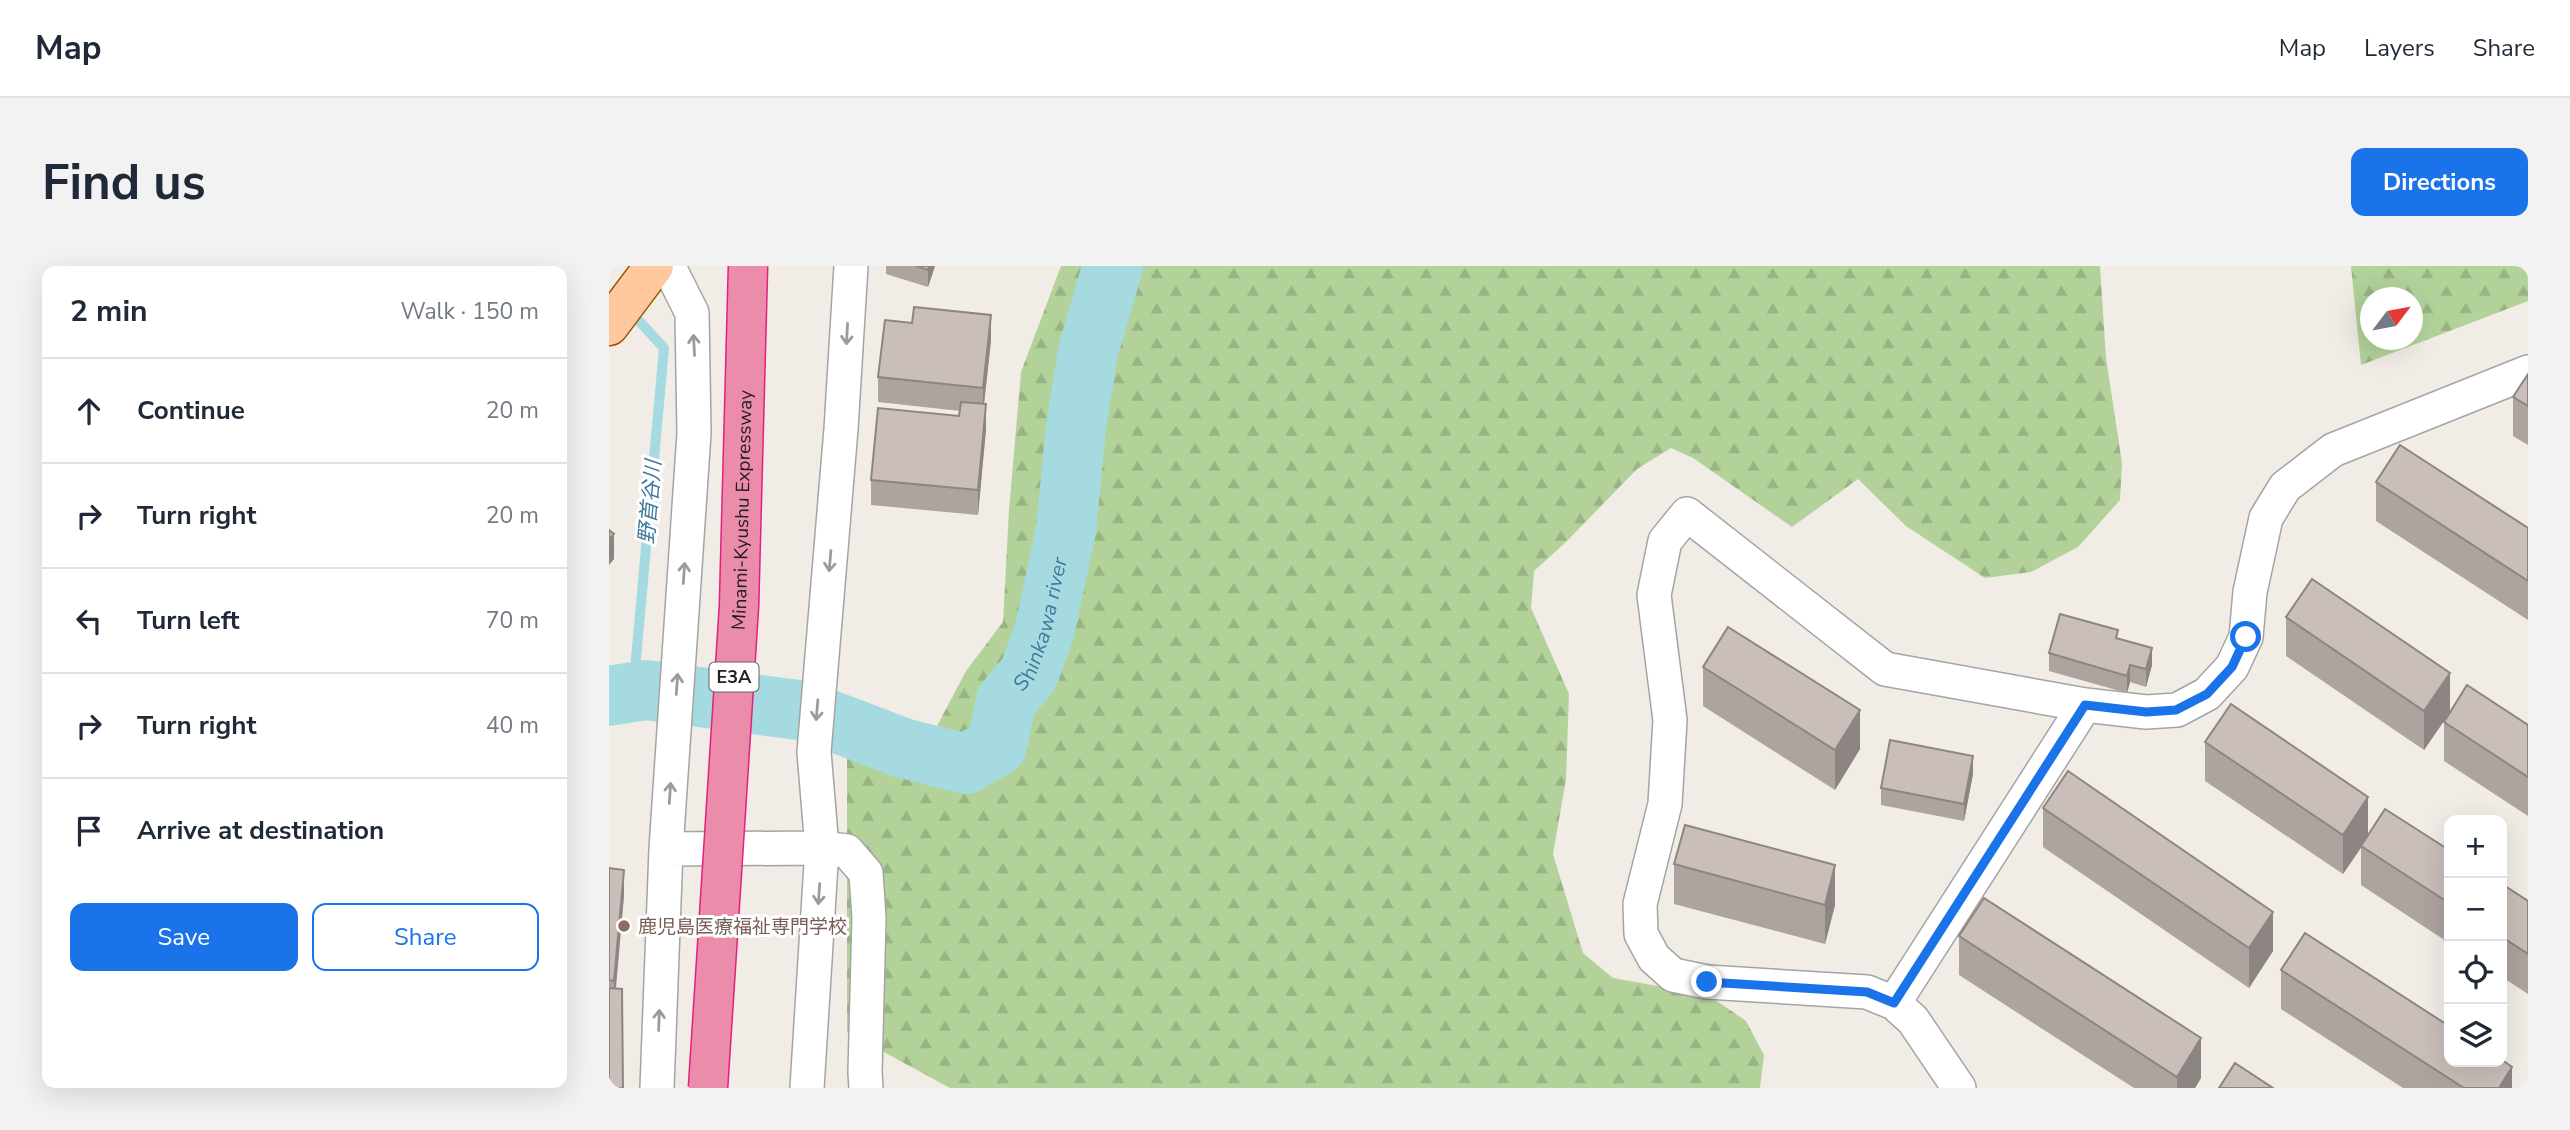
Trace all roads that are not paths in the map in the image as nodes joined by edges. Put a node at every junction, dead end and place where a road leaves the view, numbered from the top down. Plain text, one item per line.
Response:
1 (654, 266) edge
2 (662, 266) edge
3 (748, 266) edge
4 (851, 266) edge
5 (609, 326) edge
6 (2528, 372) edge
7 (2085, 705) junction
8 (822, 848) junction
9 (666, 849) junction
10 (1894, 1003) junction
11 (657, 1088) edge
12 (708, 1088) edge
13 (807, 1088) edge
14 (866, 1088) edge
15 (1959, 1088) edge

1 - 5 main road
9 -> 2 street
3 - 12 highway, Minami-Kyushu Expressway / E3A, bridge
4 -> 8 street
6 - 7 street
7 - 10 street
7 - 10 street
8 - 9 street
8 -> 13 street
8 - 14 street
11 -> 9 street
10 - 15 street

